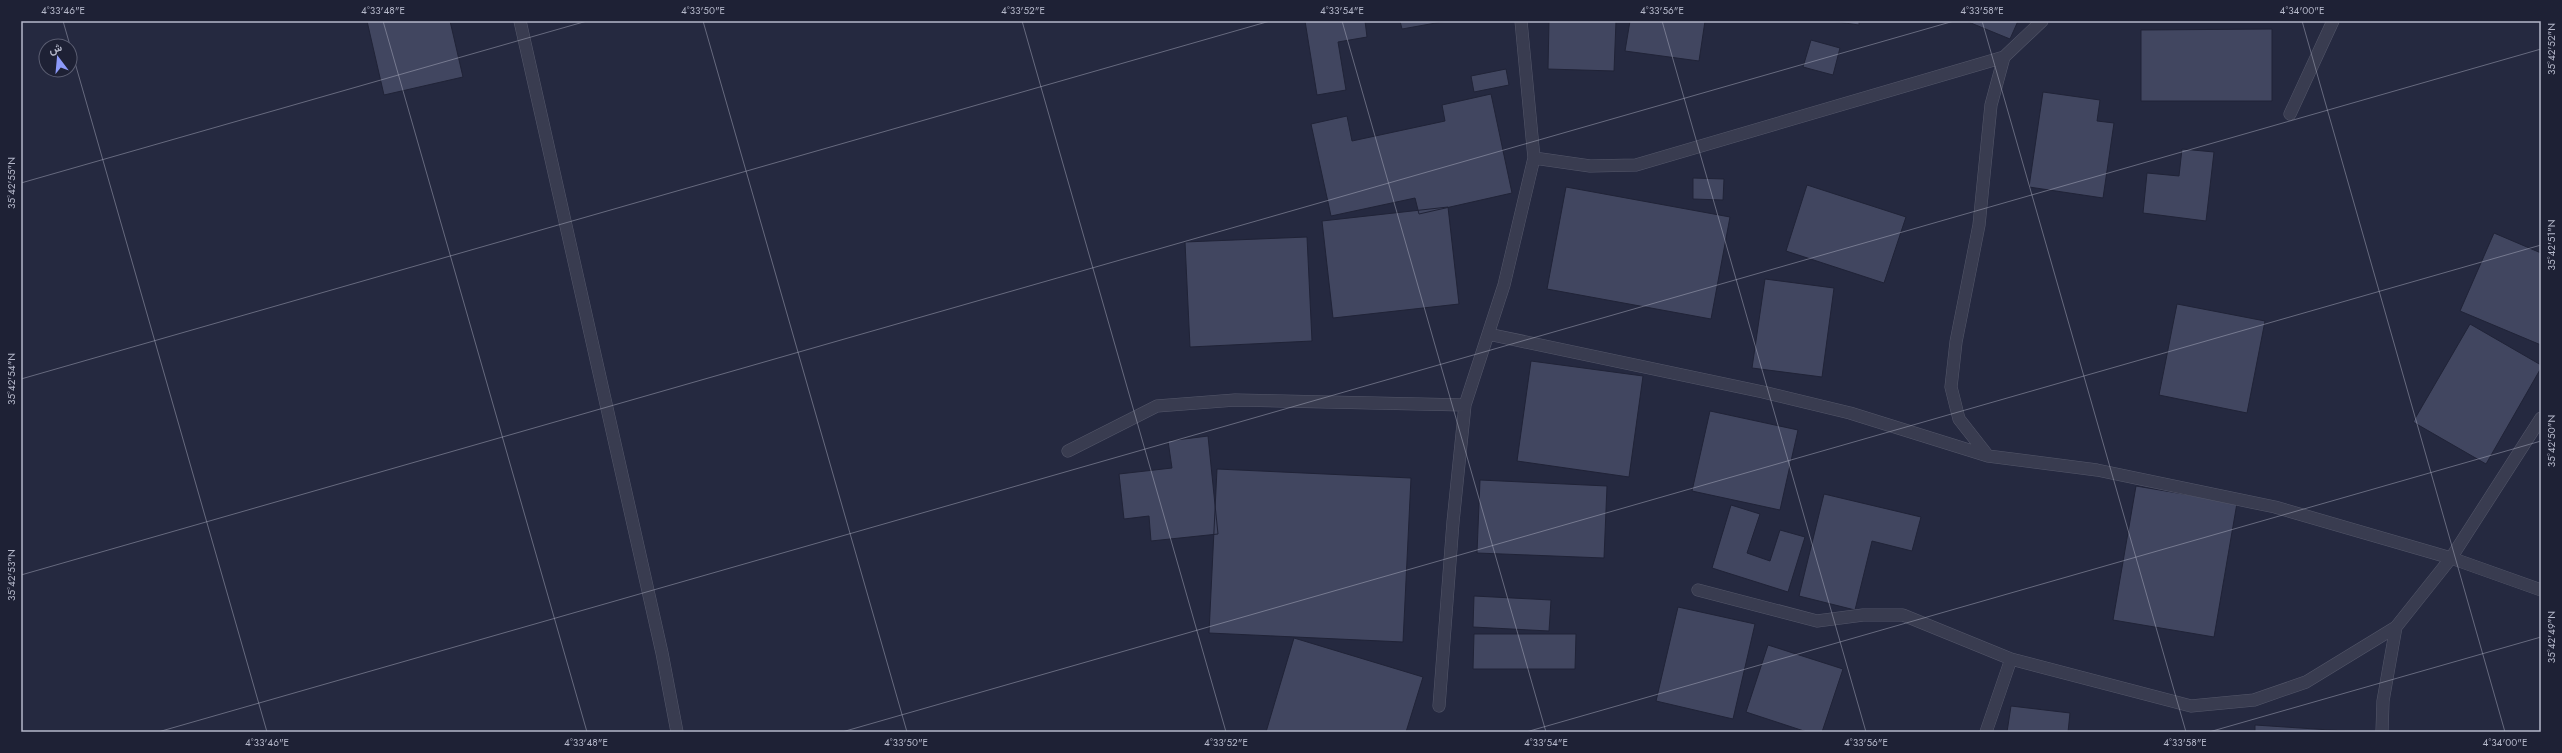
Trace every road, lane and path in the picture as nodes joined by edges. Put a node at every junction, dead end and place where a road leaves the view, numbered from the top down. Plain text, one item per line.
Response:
1 (520, 21) edge
2 (1521, 21) edge
3 (2042, 21) edge
4 (2332, 21) edge
5 (2004, 57) junction
6 (2290, 114) dead end
7 (1534, 158) junction
8 (1488, 334) junction
9 (1466, 405) junction
10 (2541, 418) edge
11 (1068, 451) dead end
12 (1988, 456) junction
13 (2451, 558) junction
14 (1698, 590) dead end
15 (2541, 590) edge
16 (2396, 627) junction
17 (2011, 659) junction
18 (1439, 706) dead end
19 (677, 732) edge
20 (1986, 732) edge
21 (2382, 732) edge

1 - 19 street
2 - 7 street
3 - 5 street
4 - 6 street
5 - 7 street
5 - 12 street
7 - 8 street
8 - 9 street
8 - 12 street
9 - 11 street
9 - 18 street
10 - 13 street
12 - 13 street
13 - 15 street
13 - 16 street
14 - 17 street
16 - 17 street
16 - 21 street
17 - 20 street

